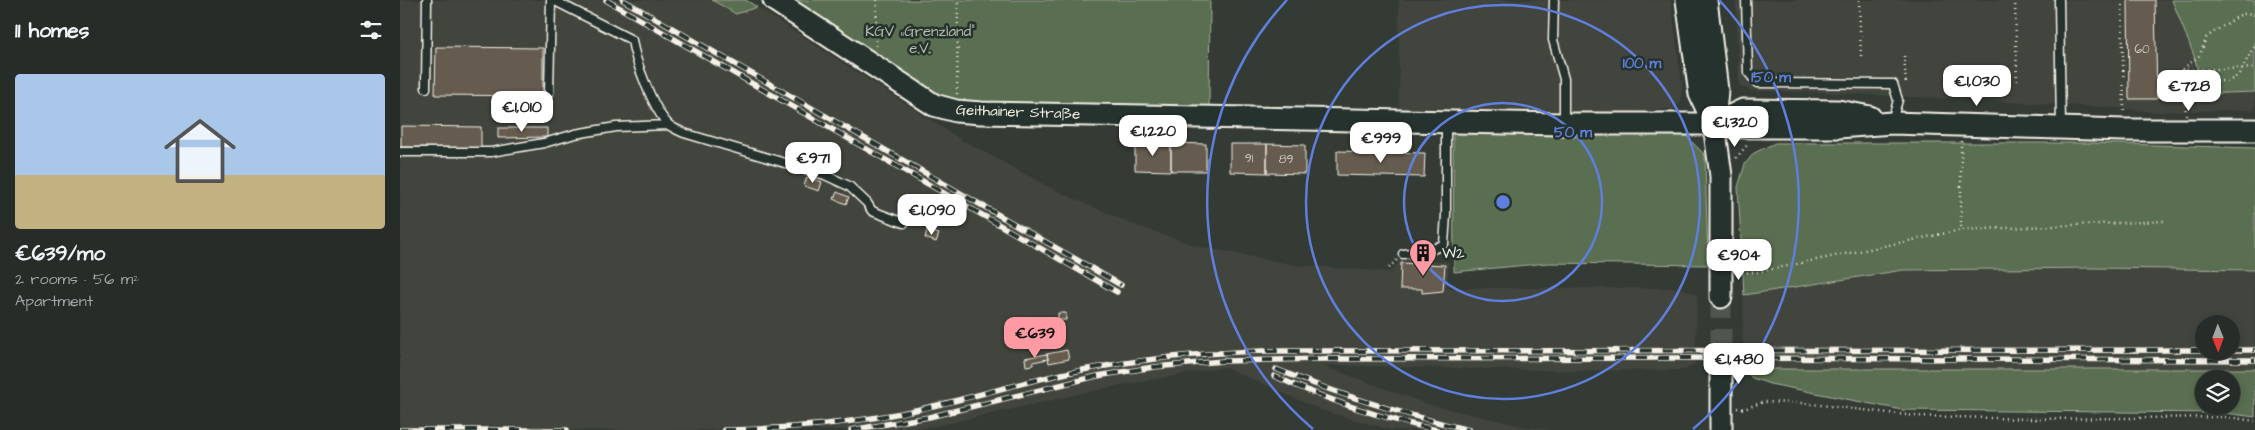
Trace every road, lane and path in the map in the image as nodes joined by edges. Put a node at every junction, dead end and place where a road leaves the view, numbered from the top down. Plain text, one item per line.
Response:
1 (427, 0) edge
2 (552, 0) edge
3 (774, 0) edge
4 (877, 0) edge
5 (958, 0) edge
6 (1554, 0) edge
7 (1687, 0) edge
8 (1706, 0) edge
9 (1746, 0) edge
10 (1859, 0) edge
11 (2015, 0) edge
12 (2059, 0) edge
13 (2122, 0) edge
14 (2255, 15) edge
15 (2255, 46) edge
16 (1861, 56) dead end
17 (1904, 56) dead end
18 (876, 66) junction
19 (2243, 68) junction
20 (2255, 68) edge
21 (2182, 70) junction
22 (2201, 70) junction
23 (2017, 83) dead end
24 (1906, 84) dead end
25 (426, 88) dead end
26 (549, 92) dead end
27 (956, 111) junction
28 (1446, 121) junction
29 (1892, 123) junction
30 (1564, 124) junction
31 (1714, 124) junction
32 (1961, 124) junction
33 (668, 125) junction
34 (2061, 127) junction
35 (2124, 130) junction
36 (2186, 130) junction
37 (2255, 130) edge
38 (1751, 140) dead end
39 (400, 152) edge
40 (1720, 176) junction
41 (2165, 221) dead end
42 (904, 223) dead end
43 (1961, 230) junction
44 (1403, 254) dead end
45 (1720, 273) junction
46 (1720, 297) tunnel mouth
47 (1721, 364) tunnel mouth
48 (1721, 407) junction
49 (2255, 420) edge
50 (1721, 430) edge

1 - 25 lane
2 - 26 lane
2 - 33 lane
3 - 18 street, Geithainer Straße
4 - 18 path
5 - 27 path
6 - 30 lane
7 - 31 street
8 - 31 street
9 - 29 lane
10 - 16 path
11 - 23 path
12 - 34 lane
13 - 35 path
14 - 21 path
15 - 19 path
17 - 24 path
18 - 27 street, Geithainer Straße
19 - 20 path
19 - 22 path
19 - 22 path
21 - 22 path
21 - 36 path
27 - 28 street, Geithainer Straße
28 - 30 street, Geithainer Straße
28 - 44 lane
29 - 31 street, Geithainer Straße
29 - 32 street, Geithainer Straße
30 - 31 street, Geithainer Straße
31 - 40 street
32 - 34 street, Geithainer Straße
32 - 43 path
33 - 39 lane
33 - 42 lane
34 - 35 street, Geithainer Straße
35 - 36 street, Geithainer Straße
36 - 37 street, Geithainer Straße
38 - 40 path
40 - 45 street
41 - 43 path
43 - 45 path
45 - 46 street
47 - 48 street
48 - 49 path
48 - 50 street

